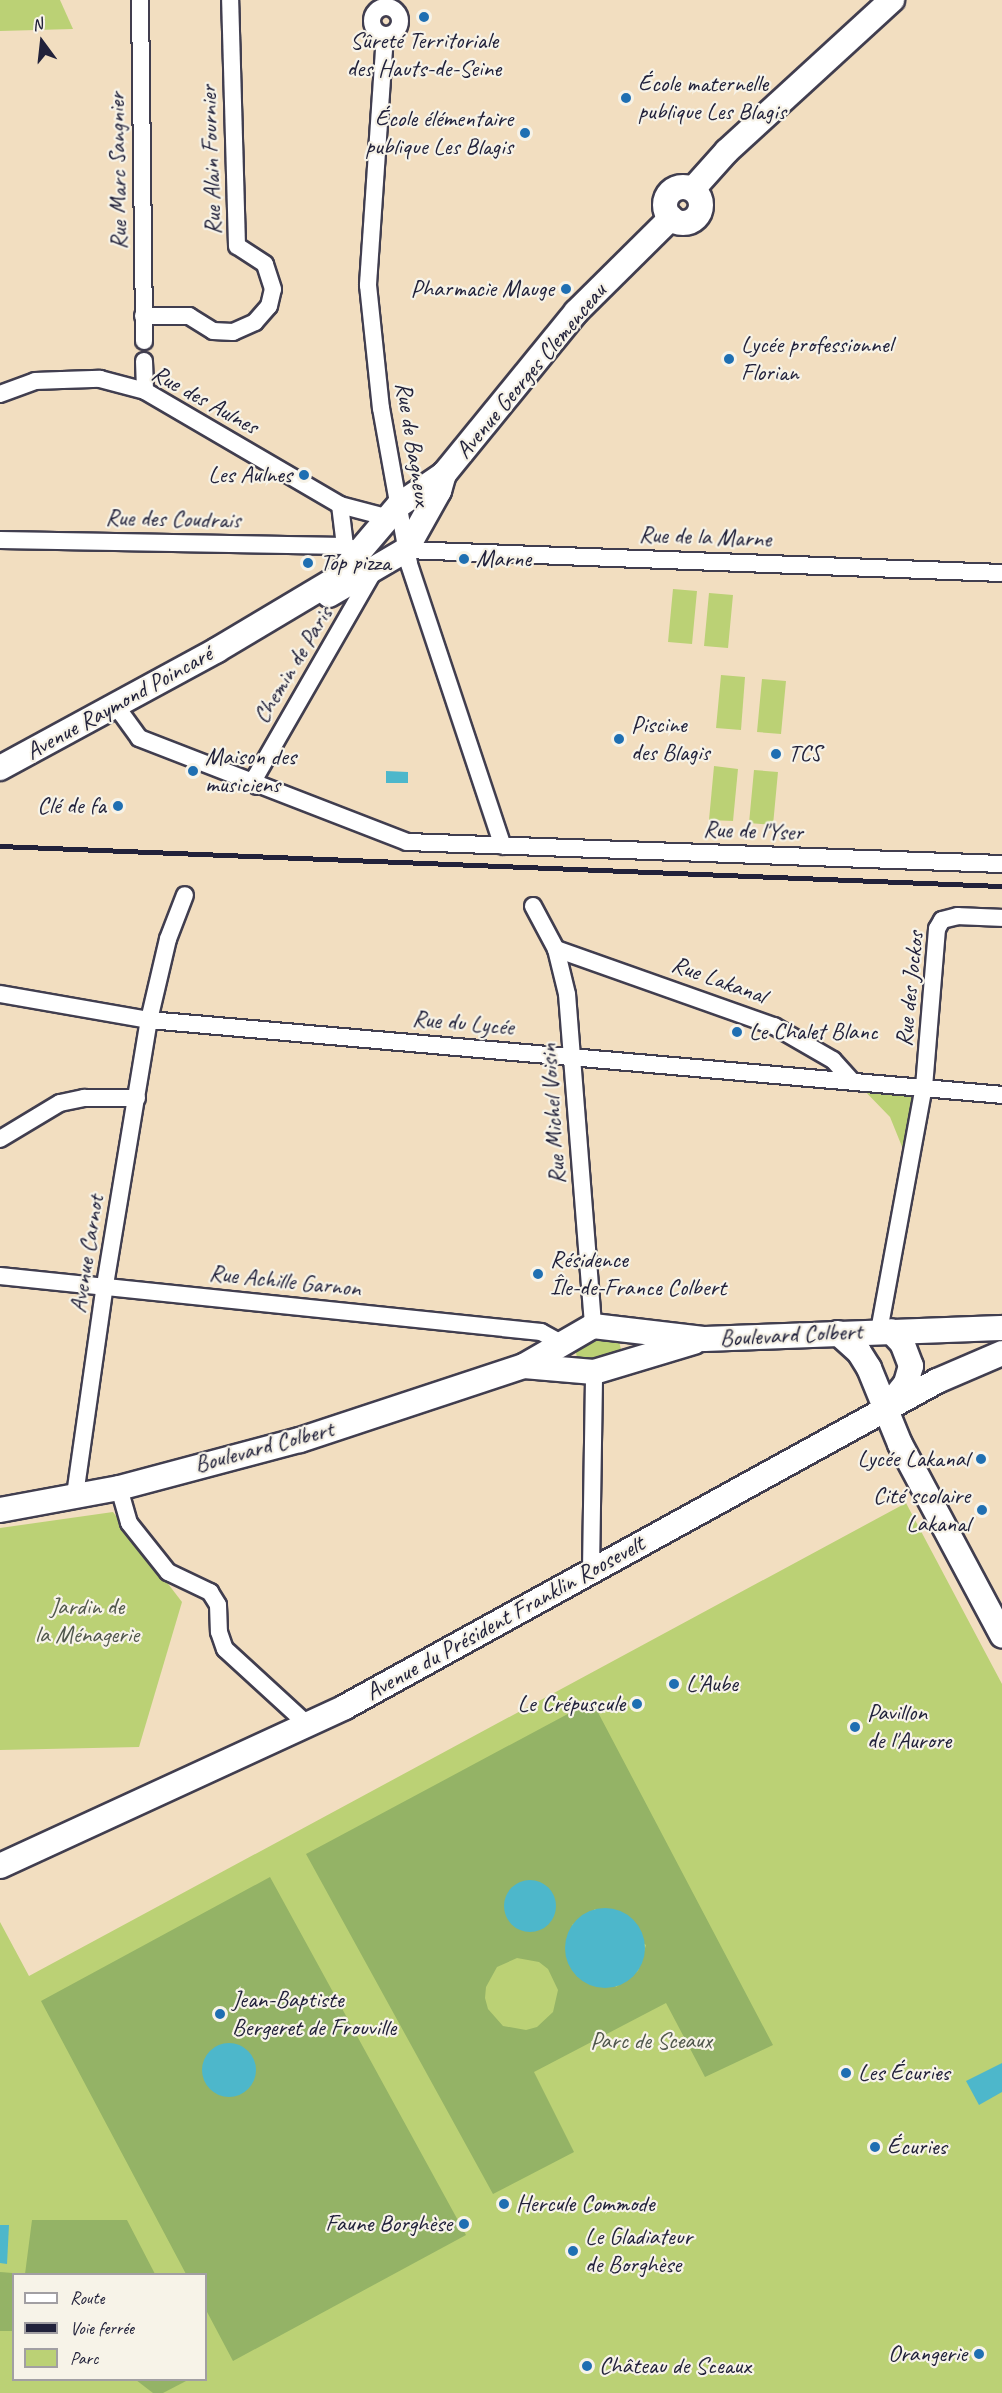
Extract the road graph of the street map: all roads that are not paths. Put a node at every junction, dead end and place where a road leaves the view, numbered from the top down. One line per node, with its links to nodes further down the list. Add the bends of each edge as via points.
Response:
1 (140, 0): 5 (street, Rue Marc Sangnier)
2 (230, 0): 5 (street, Rue Alain Fournier, via 237,246 253,254 268,270 273,289 269,306 255,322 233,332 213,330 189,316)
3 (892, 0): 10 (street, Avenue Georges Clemenceau, via 727,151 693,189 701,199 698,216 682,223 671,218 576,312)
4 (387, 4): 11 (street, Rue de Bagneux, via 372,18 374,29 385,43 368,285)
5 (143, 316): 6 (street, Rue Marc Sangnier)
6 (144, 341)
7 (144, 361): 8 (street)
8 (145, 391): 9 (street, Rue des Aulnes, via 100,379 35,381); 13 (street, Rue des Aulnes)
9 (0, 394)
10 (444, 474): 12 (street, Avenue Georges Clemenceau); 16 (street, Avenue Georges Clemenceau, via 439,490)
11 (394, 479): 12 (street); 14 (street, Rue de Bagneux)
12 (419, 490): 14 (street, Avenue Georges Clemenceau)
13 (340, 505): 14 (street, Rue des Aulnes); 16 (street)
14 (396, 516): 16 (street, Avenue Georges Clemenceau); 16 (street, Rue de Bagneux)
15 (0, 540): 16 (street, Rue des Coudrais)
16 (374, 552): 17 (street, Rue de la Marne); 18 (street, Avenue Raymond Poincaré); 19 (street, Avenue Raymond Poincaré); 23 (street, Rue de Bagneux)
17 (1002, 573)
18 (359, 587): 19 (street, Avenue Raymond Poincaré); 22 (street, Chemin de Paris, via 256,776)
19 (238, 638): 20 (street, Avenue Raymond Poincaré)
20 (116, 706): 21 (street, Avenue Raymond Poincaré); 22 (street, Rue de l'Yser, via 134,732)
21 (0, 768)
22 (256, 786): 23 (street, Rue de l'Yser, via 407,842)
23 (503, 846): 24 (street, Rue de l'Yser)
24 (1002, 860)
25 (185, 895): 30 (street, Avenue Carnot, via 168,939)
26 (533, 906): 28 (street, Rue Michel Voisin)
27 (1002, 918): 33 (street, Rue des Jockos, via 958,916 942,920 937,929)
28 (556, 949): 31 (street, Rue Michel Voisin, via 567,994); 32 (street, Rue Lakanal, via 774,1026 833,1060)
29 (0, 994): 30 (street, Rue du Lycée)
30 (149, 1020): 31 (street, Rue du Lycée); 35 (street, Avenue Carnot)
31 (572, 1056): 32 (street, Rue du Lycée); 39 (street, Rue Michel Voisin)
32 (851, 1080): 33 (street, Rue du Lycée)
33 (924, 1087): 34 (street, Rue du Lycée); 42 (street)
34 (1002, 1095)
35 (137, 1098): 36 (street, via 84,1098 60,1103); 38 (street, Avenue Carnot)
36 (0, 1139)
37 (0, 1276): 38 (street, Rue Achille Garnon)
38 (105, 1285): 45 (street, Rue Achille Garnon, via 541,1332); 53 (street, Avenue Carnot)
39 (593, 1326): 41 (street, Boulevard Colbert); 45 (street, Boulevard Colbert)
40 (1002, 1328): 42 (street)
41 (625, 1330): 44 (street, Boulevard Colbert); 47 (street)
42 (898, 1334): 43 (street, Boulevard Colbert); 49 (street); 51 (street, via 910,1374)
43 (842, 1336): 44 (street, Boulevard Colbert); 49 (street)
44 (704, 1339): 47 (street, Boulevard Colbert)
45 (563, 1344): 48 (street, Boulevard Colbert); 50 (street)
46 (1002, 1353): 51 (street, Avenue du Président Franklin Roosevelt, via 936,1381)
47 (624, 1362): 50 (street, Boulevard Colbert)
48 (524, 1366): 50 (street, Boulevard Colbert); 52 (street, Boulevard Colbert, via 300,1440)
49 (869, 1368): 51 (street)
50 (583, 1371): 55 (street)
51 (886, 1409): 55 (street, Avenue du Président Franklin Roosevelt); 56 (street, via 927,1496)
52 (119, 1488): 53 (street, Boulevard Colbert); 57 (street, via 129,1522 168,1572 191,1587 210,1592 218,1605 219,1632 225,1649)
53 (75, 1495): 54 (street, Boulevard Colbert)
54 (0, 1510)
55 (591, 1570): 57 (street, Avenue du Président Franklin Roosevelt)
56 (1002, 1635)
57 (308, 1725): 58 (street, Avenue du Président Franklin Roosevelt)
58 (0, 1866)

